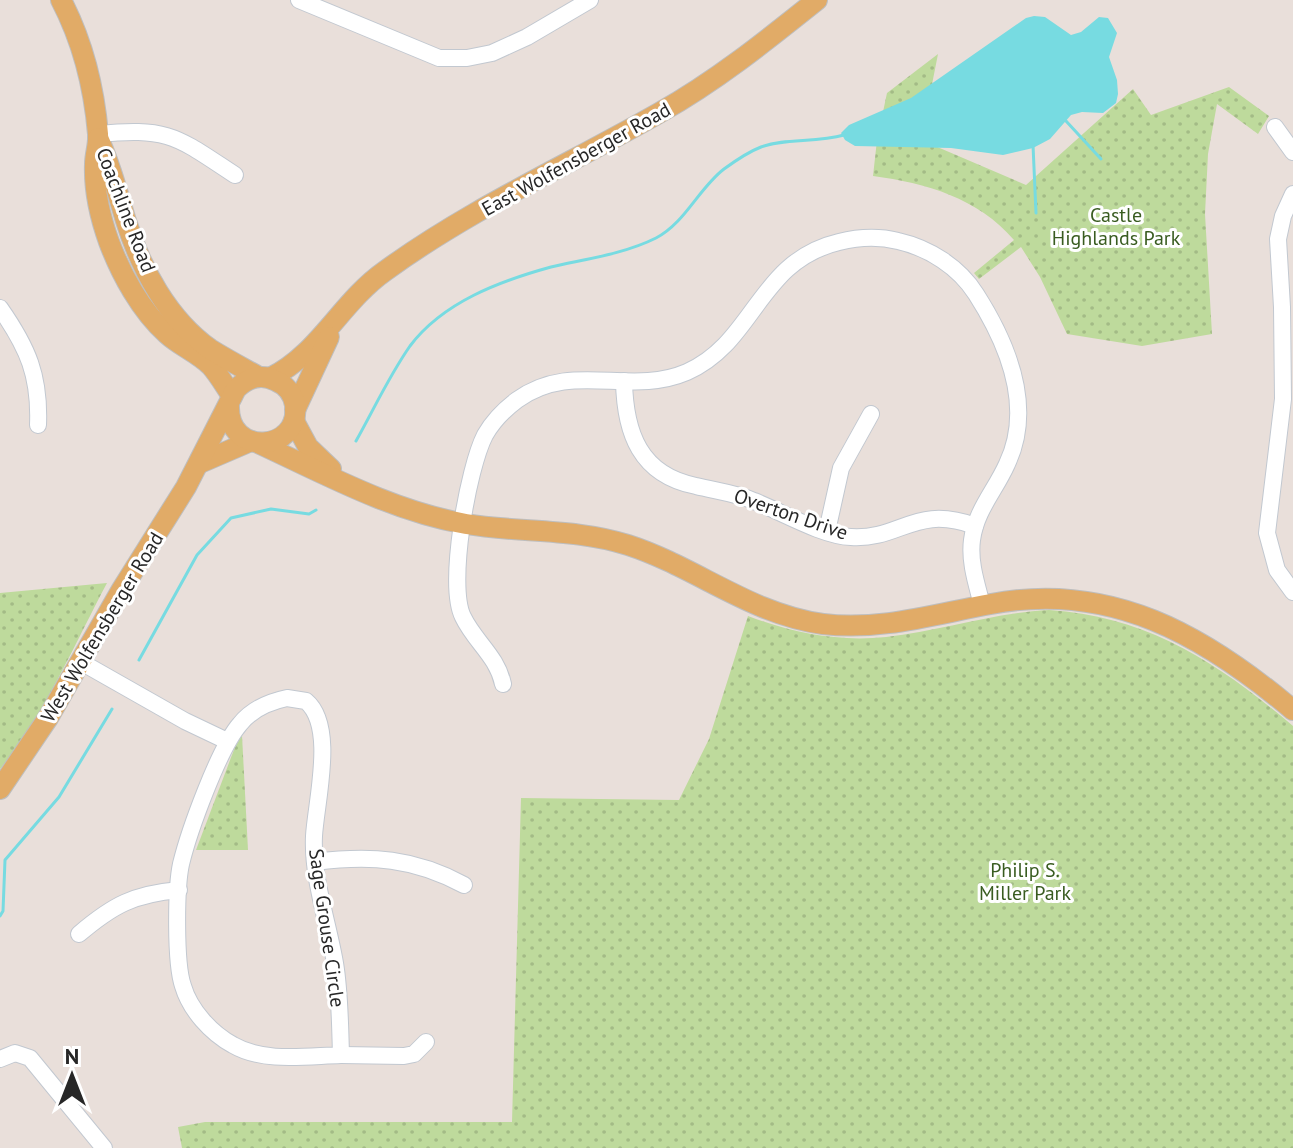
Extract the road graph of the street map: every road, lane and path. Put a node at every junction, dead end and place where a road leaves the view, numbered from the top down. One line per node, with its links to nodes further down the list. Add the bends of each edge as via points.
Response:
1 (61, 0): 6 (main road, Coachline Road, via 88,69)
2 (299, 0): 3 (street, via 439,58 467,58 527,37)
3 (590, 0)
4 (817, 0): 12 (main road, East Wolfensberger Road, via 662,112 382,273)
5 (1275, 127): 7 (street)
6 (98, 136): 8 (street, via 138,130 167,134); 13 (main road, Coachline Road, via 132,239 171,311 211,349); 15 (main road, Coachline Road, via 99,205 125,277 167,335 210,365)
7 (1293, 152)
8 (235, 175)
9 (1293, 194): 10 (street, via 1278,239)
10 (1288, 307): 20 (street)
11 (0, 308): 18 (street, via 34,369)
12 (337, 320): 13 (main road, East Wolfensberger Road, via 295,364); 17 (main road, East Wolfensberger Road)
13 (264, 377): 15 (main road, via 242,383); 17 (main road, via 288,389)
14 (624, 381): 23 (street, via 553,382 504,410 486,432 476,457); 24 (street, via 674,376 698,366 730,340 774,280 807,254 869,237 920,248 971,287 1011,365 1017,388 1020,418 1013,450); 25 (street, Overton Drive, via 630,432 653,466 684,483 733,493)
15 (230, 401): 19 (main road, via 234,427); 21 (main road, West Wolfensberger Road)
16 (871, 414): 25 (street, via 841,468)
17 (294, 415): 19 (main road, via 280,438); 22 (main road, via 311,452)
18 (38, 425)
19 (254, 442): 21 (main road); 22 (main road)
20 (1286, 444): 26 (street, via 1267,533 1277,570)
21 (200, 463): 28 (main road, West Wolfensberger Road)
22 (349, 485): 23 (main road)
23 (464, 523): 27 (main road, via 617,542 757,607 822,624 883,625); 29 (street, via 456,570 458,607 494,659)
24 (975, 526): 25 (street, Overton Drive, via 933,517 873,535); 27 (street, via 972,560)
25 (827, 531)
26 (1293, 592)
27 (982, 605): 30 (main road, via 1049,597 1124,608 1194,639)
28 (81, 662): 31 (street); 32 (main road, West Wolfensberger Road)
29 (503, 684)
30 (1293, 710)
31 (227, 741): 33 (street, Sage Grouse Circle, via 250,713 274,701 298,698 313,707 322,750); 35 (street, Sage Grouse Circle, via 185,852)
32 (0, 789)
33 (315, 862): 34 (street, via 364,857 400,861); 38 (street, Sage Grouse Circle, via 338,980)
34 (464, 885)
35 (179, 890): 36 (street, via 128,899); 38 (street, Sage Grouse Circle, via 182,985 218,1036 252,1053)
36 (79, 934)
37 (426, 1042): 38 (street, via 404,1056)
38 (341, 1055)
39 (0, 1059): 40 (street, via 15,1053 30,1058)
40 (101, 1147)

